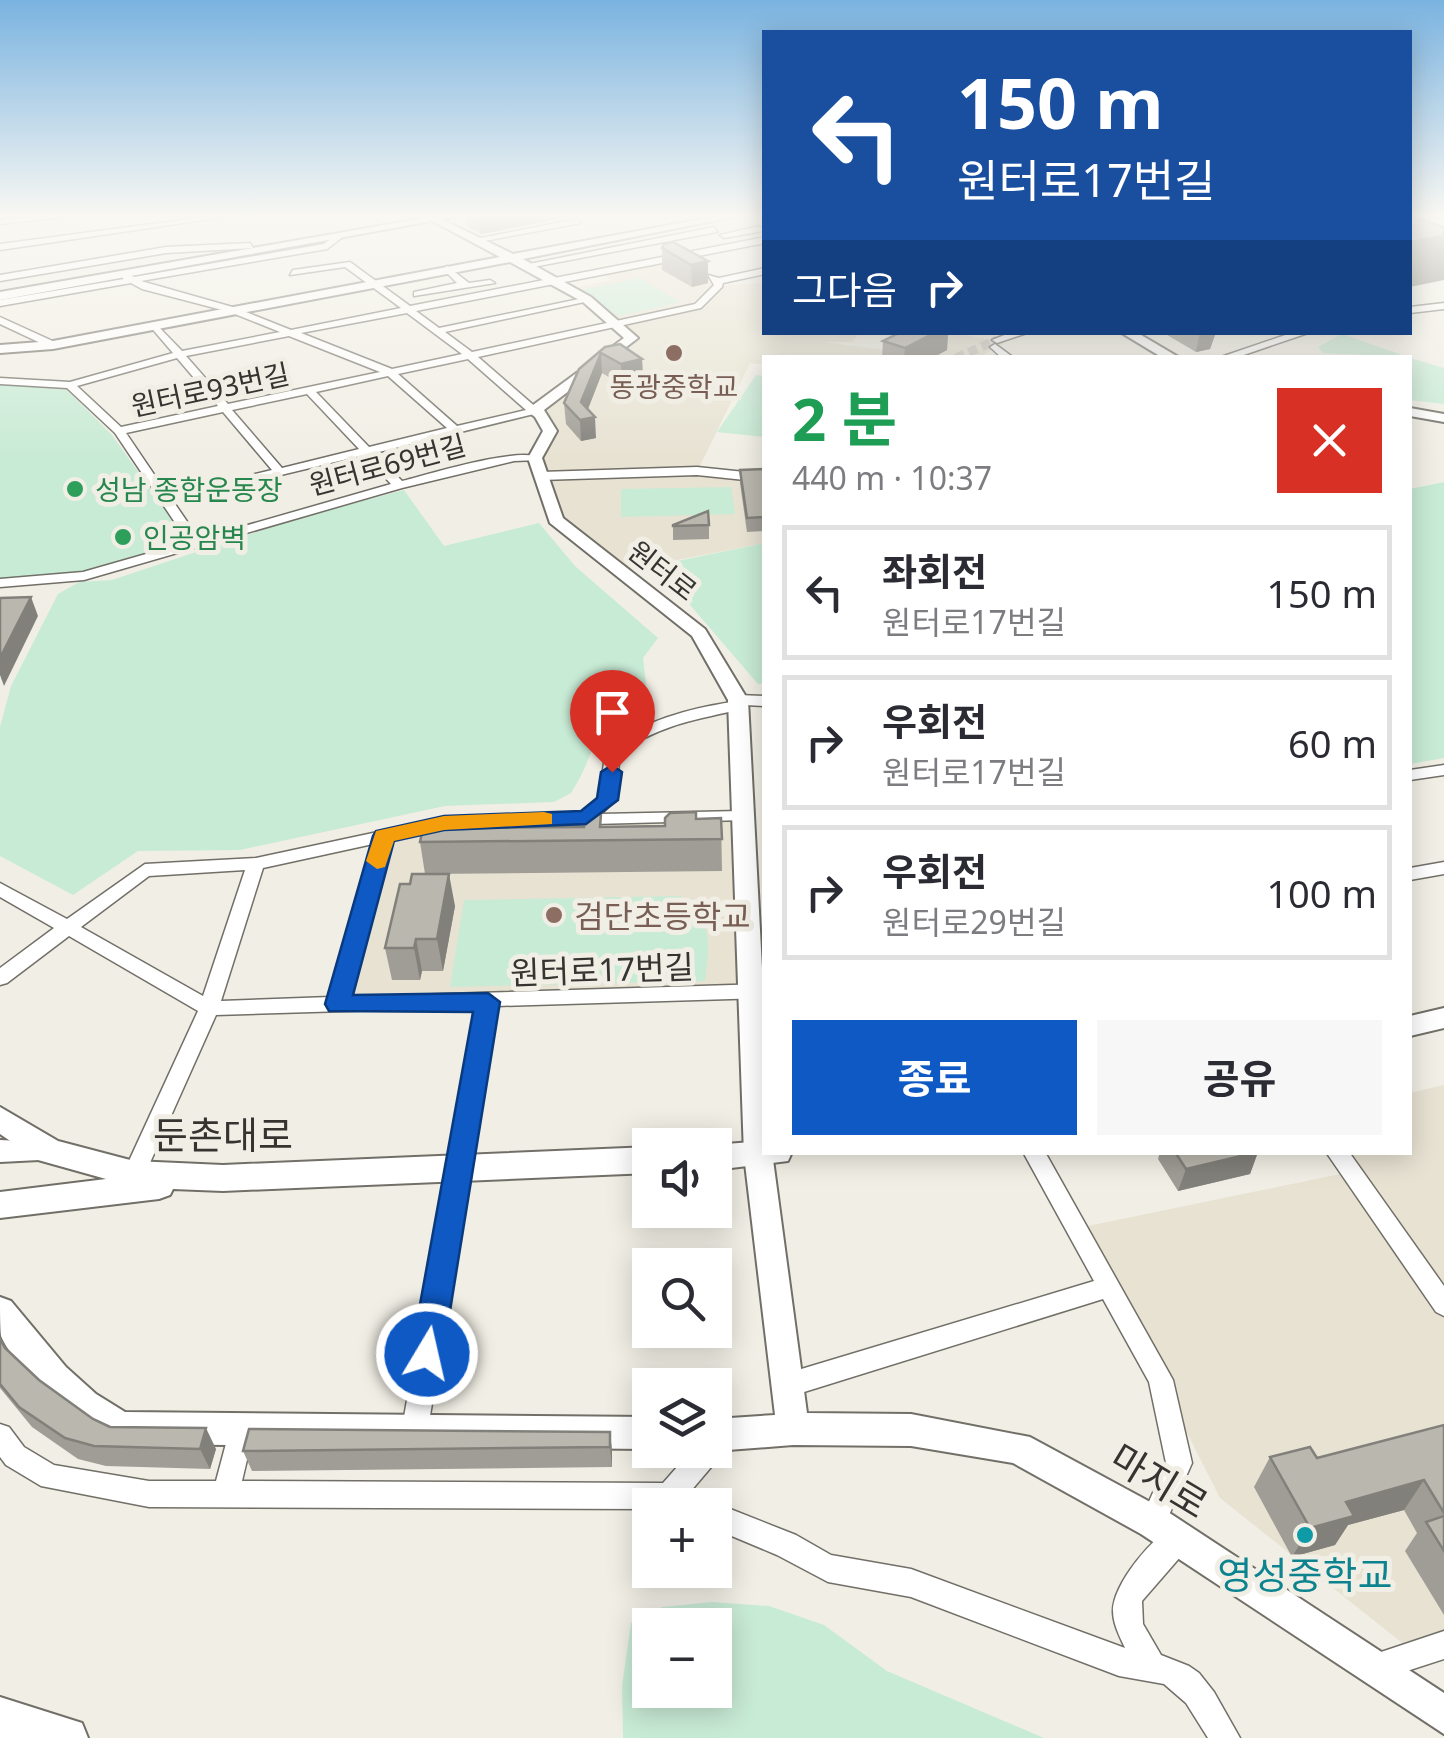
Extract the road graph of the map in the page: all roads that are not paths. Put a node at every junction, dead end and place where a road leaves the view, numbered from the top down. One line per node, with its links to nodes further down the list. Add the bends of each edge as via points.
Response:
1 (33, 297): 9 (street)
2 (186, 297): 12 (street)
3 (300, 297): 12 (main road)
4 (394, 297): 11 (street)
5 (461, 297): 11 (street)
6 (578, 297): 8 (main road)
7 (707, 297): 15 (street, 원터로93번길, via 698,306)
8 (584, 301): 15 (main road); 17 (street)
9 (0, 304)
10 (1444, 306): 13 (street)
11 (410, 309): 17 (street); 18 (street)
12 (233, 310): 16 (main road); 18 (street)
13 (1412, 310)
14 (0, 320): 22 (street)
15 (614, 324): 28 (street, 원터로93번길); 34 (main road, via 630,341)
16 (154, 325): 22 (main road); 24 (street)
17 (437, 331): 28 (street)
18 (292, 332): 24 (street); 29 (street)
19 (1018, 335): 25 (street, via 996,344)
20 (1132, 335): 26 (main road)
21 (1296, 335): 27 (street)
22 (53, 345): 23 (main road)
23 (0, 348)
24 (182, 354): 31 (street); 33 (street)
25 (1006, 355)
26 (1168, 355)
27 (1232, 355)
28 (470, 356): 29 (street, 원터로93번길); 34 (street)
29 (390, 372): 32 (street, 원터로93번길); 37 (street)
30 (0, 381): 31 (street)
31 (70, 385): 38 (street)
32 (310, 390): 33 (street, 원터로93번길); 39 (street, 원터로93번길)
33 (225, 408): 38 (street, 원터로93번길); 41 (street)
34 (534, 411): 37 (street); 40 (main road, 원터로, via 550,431)
35 (1412, 412): 36 (main road)
36 (1444, 418)
37 (454, 430): 39 (street)
38 (119, 431): 44 (street)
39 (368, 450): 41 (street); 43 (street, 원터로93번길)
40 (538, 467): 42 (street, 원터로69번길); 43 (street, 원터로69번길, via 514,458); 48 (main road, 원터로, via 556,520 699,634)
41 (279, 471): 44 (street)
42 (762, 478)
43 (398, 485): 45 (street, 원터로69번길)
44 (166, 499): 45 (street)
45 (195, 543): 46 (street, 원터로69번길, via 84,576)
46 (0, 583)
47 (762, 701): 48 (street)
48 (738, 703): 51 (main road, 원터로); 52 (street, via 632,734 612,751 608,800)
49 (1444, 770): 50 (street)
50 (1412, 775)
51 (740, 816): 52 (street); 60 (main road, 원터로)
52 (586, 818): 53 (street, via 444,823)
53 (384, 836): 54 (street); 62 (street)
54 (256, 864): 58 (street, via 144,870); 63 (street)
55 (1444, 868): 56 (street)
56 (1412, 874)
57 (0, 888): 58 (street)
58 (70, 926): 59 (street); 63 (street)
59 (0, 978)
60 (757, 992): 61 (street, 원터로17번길); 66 (main road, 원터로)
61 (488, 1002): 62 (street, 원터로17번길); 76 (street)
62 (338, 1004): 63 (street, 원터로17번길)
63 (209, 1008): 77 (street)
64 (1444, 1018): 65 (main road)
65 (1412, 1026)
66 (762, 1066)
67 (0, 1118): 69 (main road, 둔촌대로)
68 (0, 1151): 69 (main road)
69 (49, 1152): 77 (main road, 둔촌대로)
70 (762, 1154): 74 (main road)
71 (768, 1155): 83 (main road)
72 (1036, 1155): 80 (street)
73 (1339, 1155): 81 (street)
74 (732, 1156)
75 (632, 1161): 76 (main road, 둔촌대로)
76 (458, 1168): 78 (main road, 둔촌대로); 84 (street)
77 (134, 1174): 78 (main road, 둔촌대로)
78 (223, 1178): 79 (main road)
79 (0, 1205)
80 (1109, 1287): 83 (street); 93 (street, via 1160,1380 1178,1463)
81 (1444, 1305)
82 (0, 1311): 86 (main road, via 65,1392 122,1428)
83 (788, 1385): 85 (main road)
84 (415, 1428): 86 (main road); 87 (main road)
85 (793, 1429): 89 (main road, 마지로); 93 (main road, 마지로, via 911,1430 1018,1448)
86 (242, 1430): 90 (street)
87 (632, 1433)
88 (0, 1436): 90 (street, via 15,1456 50,1477 148,1494)
89 (732, 1439)
90 (226, 1494): 91 (street)
91 (632, 1499)
92 (732, 1524): 95 (street, via 828,1568 911,1583 1120,1662)
93 (1165, 1530): 95 (street, via 1125,1601 1132,1638); 96 (main road, 마지로)
94 (1444, 1645): 96 (street)
95 (1152, 1667): 100 (street, via 1186,1680)
96 (1376, 1667): 97 (main road, 마지로)
97 (1444, 1715)
98 (0, 1718): 99 (main road)
99 (67, 1738)
100 (1225, 1738)

